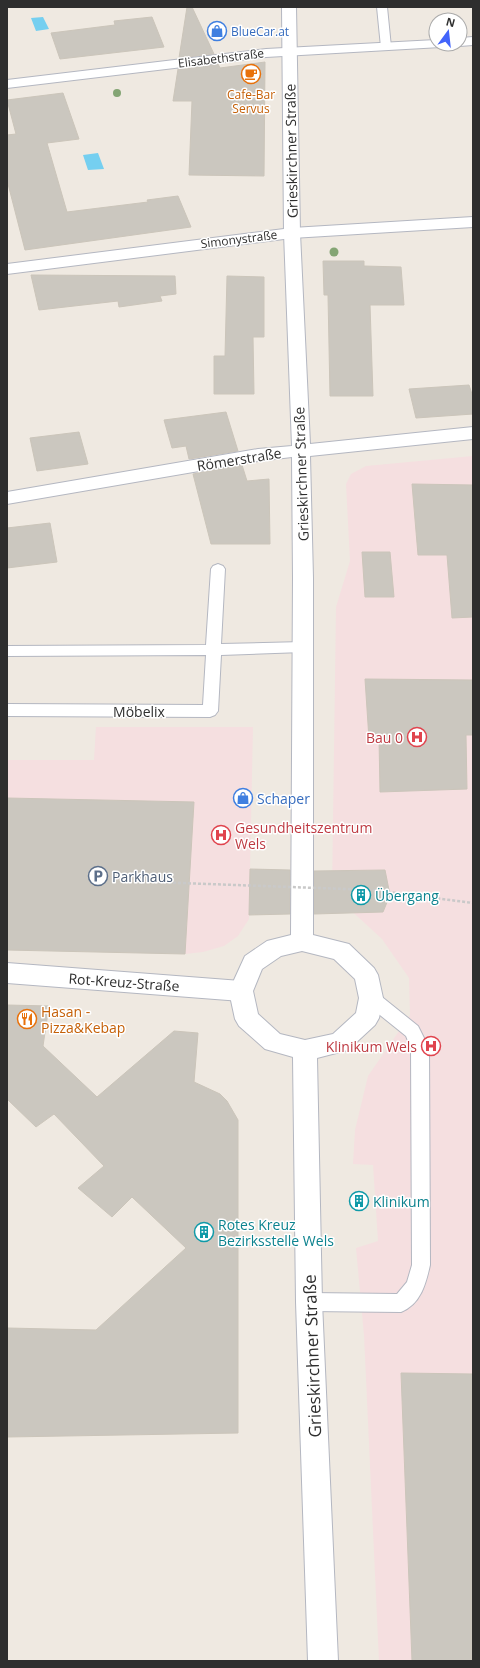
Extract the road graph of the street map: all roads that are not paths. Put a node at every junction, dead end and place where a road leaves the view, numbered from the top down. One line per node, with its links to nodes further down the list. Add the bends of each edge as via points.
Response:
1 (288, 7): 5 (main road, Grieskirchner Straße)
2 (382, 7): 4 (lane)
3 (428, 44): 4 (main road, Elisabethstraße)
4 (386, 47): 5 (main road, Elisabethstraße)
5 (289, 52): 6 (main road, Elisabethstraße); 8 (main road, Grieskirchner Straße)
6 (7, 84)
7 (473, 222): 8 (main road, Simonystraße)
8 (292, 233): 9 (main road, Simonystraße); 11 (main road, Grieskirchner Straße)
9 (7, 269)
10 (473, 433): 11 (main road, Römerstraße)
11 (301, 450): 12 (main road, Römerstraße); 14 (main road, Grieskirchner Straße)
12 (7, 498)
13 (218, 569): 15 (lane, Möbelix)
14 (303, 647): 15 (lane); 18 (main road, Grieskirchner Straße)
15 (213, 650): 16 (lane); 17 (lane, Möbelix, via 210,712)
16 (7, 651)
17 (7, 710)
18 (302, 942): 20 (main road, via 275,948 253,963); 21 (main road, via 341,951 366,976)
19 (7, 973): 20 (main road, Rot-Kreuz-Straße)
20 (241, 991): 22 (main road, via 247,1019 273,1042)
21 (371, 998): 22 (main road, via 367,1018 340,1043); 23 (lane, via 412,1031 420,1048 421,1265 415,1287 401,1302)
22 (305, 1050): 23 (main road, Grieskirchner Straße)
23 (309, 1302): 24 (main road, Grieskirchner Straße)
24 (323, 1661)

